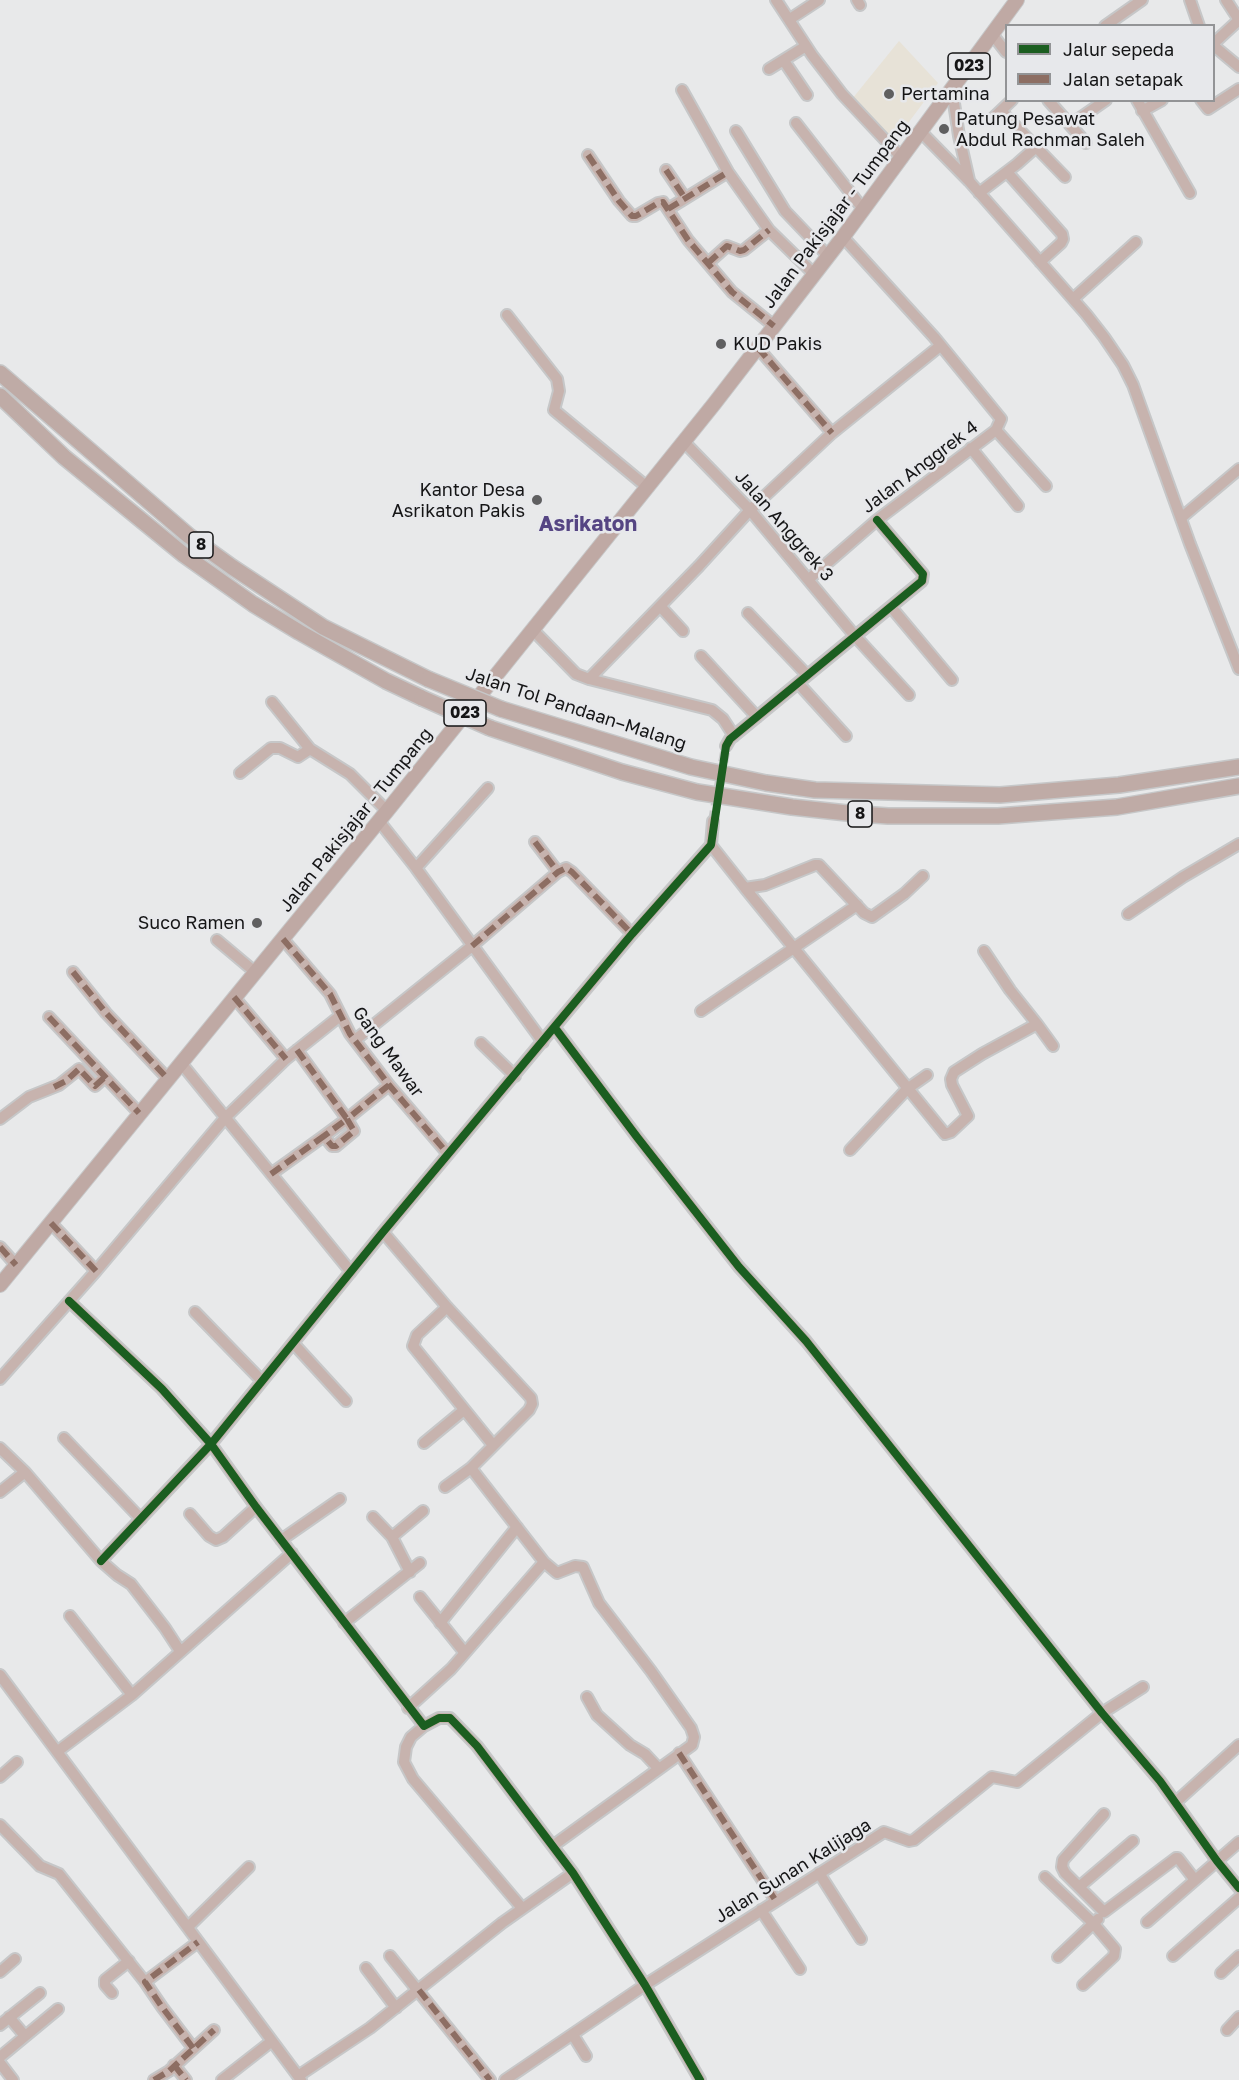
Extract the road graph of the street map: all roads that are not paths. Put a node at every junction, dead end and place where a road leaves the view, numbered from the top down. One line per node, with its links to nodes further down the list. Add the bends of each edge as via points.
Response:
1 (776, 0): 7 (street)
2 (819, 0): 7 (street)
3 (1017, 0): 11 (main road, Jalan Pakisjajar - Tumpang / 023)
4 (1142, 0): 9 (street)
5 (1190, 0): 10 (street)
6 (1226, 0): 8 (street)
7 (790, 19): 14 (street)
8 (1239, 20): 12 (street)
9 (1108, 24)
10 (1198, 24)
11 (992, 34): 15 (street); 20 (main road, Jalan Pakisjajar - Tumpang / 023)
12 (1215, 43)
13 (1215, 45): 17 (street)
14 (806, 46): 16 (street); 36 (street, via 842,94)
15 (1005, 51)
16 (784, 61): 18 (street); 22 (street)
17 (1239, 67)
18 (769, 69)
19 (1239, 89): 27 (street, via 1208,109)
20 (952, 90): 32 (main road, Jalan Pakisjajar - Tumpang / 023); 41 (street)
21 (684, 94): 38 (street)
22 (807, 95)
23 (1010, 102): 34 (street, via 996,115)
24 (1050, 102): 30 (street)
25 (1103, 102): 30 (street)
26 (1155, 102): 28 (street)
27 (1203, 102)
28 (1140, 106): 43 (street)
29 (796, 123): 46 (street)
30 (1070, 125): 33 (street)
31 (736, 131): 50 (street, via 785,211)
32 (921, 132): 36 (main road, Jalan Pakisjajar - Tumpang / 023); 41 (street)
33 (1086, 143)
34 (1035, 148): 39 (street); 40 (street)
35 (590, 158): 45 (street, via 632,216 660,202)
36 (902, 158): 46 (main road, Jalan Pakisjajar - Tumpang / 023)
37 (666, 170): 44 (street)
38 (728, 172): 44 (street); 47 (street)
39 (1007, 172): 42 (street); 51 (street, via 1062,234 1061,243)
40 (1065, 177)
41 (969, 181): 42 (street)
42 (979, 192): 51 (street)
43 (1190, 193)
44 (685, 198): 45 (street)
45 (668, 208): 52 (street)
46 (863, 209): 48 (main road, Jalan Pakisjajar - Tumpang / 023)
47 (769, 230): 52 (street, via 744,250 727,246); 53 (street)
48 (843, 237): 50 (main road, Jalan Pakisjajar - Tumpang / 023); 57 (street, Jalan Anggrek 4)
49 (1136, 242): 54 (street)
50 (828, 256): 53 (main road, Jalan Pakisjajar - Tumpang / 023)
51 (1040, 262): 54 (street)
52 (708, 263): 56 (street, via 732,292)
53 (814, 274): 56 (main road, Jalan Pakisjajar - Tumpang / 023)
54 (1073, 300): 72 (street, via 1104,337 1133,385)
55 (507, 315): 69 (street, via 557,379 559,391 554,410)
56 (774, 326): 58 (main road, Jalan Pakisjajar - Tumpang / 023)
57 (940, 345): 63 (street, Jalan Anggrek 4, via 1000,416); 64 (street)
58 (758, 348): 64 (street); 65 (main road, Jalan Pakisjajar - Tumpang / 023)
59 (0, 373): 94 (highway, Jalan Tol Pandaan–Malang / 8, bridge, via 189,536 232,567 323,627 428,679 501,709 682,765 815,790 1000,795 1119,785)
60 (0, 396): 62 (highway, 8)
61 (0, 408): 62 (highway)
62 (29, 426): 96 (highway, 8, bridge, via 184,555 307,637 386,681 490,728 622,772 697,792 792,807 888,816 1021,815 1117,807)
63 (996, 430): 66 (street, Jalan Anggrek 4); 68 (street)
64 (832, 433): 71 (street)
65 (684, 442): 69 (main road, Jalan Pakisjajar - Tumpang / 023); 71 (street, Jalan Anggrek 3)
66 (971, 448): 70 (street); 73 (street, Jalan Anggrek 4)
67 (1239, 469): 72 (street)
68 (1046, 486)
69 (646, 488): 78 (main road, Jalan Pakisjajar - Tumpang / 023)
70 (1018, 506)
71 (750, 510): 74 (street, Jalan Anggrek 3); 75 (street)
72 (1181, 518): 82 (street)
73 (877, 520): 74 (street, Jalan Anggrek 4); 76 (street, via 924,578)
74 (809, 579): 80 (street, Jalan Anggrek 3)
75 (660, 606): 79 (street); 84 (street)
76 (891, 607): 80 (street); 85 (street)
77 (747, 613): 83 (street)
78 (533, 630): 84 (street, via 576,674); 98 (main road, Jalan Pakisjajar - Tumpang / 023)
79 (683, 631)
80 (855, 636): 83 (street); 87 (street, Jalan Anggrek 3)
81 (701, 656): 89 (street)
82 (1239, 669)
83 (807, 675): 86 (street)
84 (589, 679): 90 (street, via 712,710)
85 (952, 680)
86 (798, 683): 89 (street); 91 (street)
87 (909, 695)
88 (272, 702): 93 (street)
89 (757, 717): 90 (street)
90 (734, 736): 92 (street)
91 (846, 736)
92 (726, 747)
93 (310, 749): 95 (street, via 298,757 271,748); 98 (street, via 341,767)
94 (1239, 767)
95 (240, 773)
96 (1239, 786)
97 (488, 788): 103 (street)
98 (383, 816): 103 (street); 110 (main road, Jalan Pakisjajar - Tumpang / 023)
99 (713, 821): 102 (street)
100 (535, 842): 104 (street)
101 (1239, 844): 108 (street)
102 (711, 845): 106 (street); 109 (street)
103 (416, 868): 112 (street)
104 (558, 872): 109 (street, via 566,868 572,872); 112 (street)
105 (923, 876): 107 (street, via 878,915 872,917)
106 (745, 888): 107 (street, via 765,885 815,865); 113 (street)
107 (857, 905): 113 (street)
108 (1128, 914)
109 (632, 934): 122 (street)
110 (283, 939): 116 (main road, Jalan Pakisjajar - Tumpang / 023); 119 (street, Gang Mawar, via 330,994)
111 (217, 940): 116 (street)
112 (472, 946): 123 (street); 124 (street)
113 (794, 948): 118 (street); 135 (street)
114 (984, 951): 121 (street)
115 (73, 972): 133 (street)
116 (255, 972): 117 (main road, Jalan Pakisjajar - Tumpang / 023)
117 (234, 997): 128 (street); 129 (main road, Jalan Pakisjajar - Tumpang / 023)
118 (701, 1011)
119 (340, 1016): 123 (street, Gang Mawar); 127 (street)
120 (49, 1017): 132 (street)
121 (1037, 1024): 126 (street); 135 (street, via 954,1072 951,1084 968,1116 951,1132 940,1131)
122 (555, 1028): 124 (street); 192 (street, via 731,1258 806,1341)
123 (355, 1040): 134 (street, Gang Mawar)
124 (543, 1042): 131 (street)
125 (481, 1043): 131 (street)
126 (1053, 1046)
127 (297, 1050): 128 (street); 139 (street)
128 (286, 1059): 137 (street)
129 (181, 1063): 133 (main road, Jalan Pakisjajar - Tumpang / 023); 137 (street)
130 (927, 1075): 135 (street)
131 (515, 1076): 141 (street)
132 (105, 1077): 136 (street); 138 (street, via 94,1086 79,1070 66,1081 29,1097)
133 (168, 1079): 136 (main road, Jalan Pakisjajar - Tumpang / 023)
134 (389, 1085): 139 (street); 141 (street, Gang Mawar)
135 (907, 1089): 140 (street)
136 (139, 1113): 143 (main road, Jalan Pakisjajar - Tumpang / 023)
137 (225, 1118): 142 (street); 147 (street)
138 (0, 1119)
139 (347, 1119): 142 (street, via 354,1131 336,1146 324,1136)
140 (850, 1150)
141 (448, 1154): 144 (street)
142 (271, 1174): 148 (street)
143 (51, 1223): 146 (main road, Jalan Pakisjajar - Tumpang / 023); 147 (street)
144 (382, 1232): 148 (street); 151 (street)
145 (0, 1247): 146 (street)
146 (16, 1265): 149 (main road, Jalan Pakisjajar - Tumpang / 023)
147 (96, 1271): 150 (street)
148 (351, 1272): 153 (street)
149 (0, 1285)
150 (69, 1301): 154 (street); 160 (street, via 162,1389)
151 (447, 1307): 157 (street, via 417,1335 413,1346); 161 (street, via 531,1398 530,1410)
152 (195, 1312): 155 (street)
153 (293, 1343): 155 (street); 156 (street)
154 (0, 1379)
155 (262, 1381): 160 (street)
156 (346, 1401)
157 (464, 1410): 159 (street); 161 (street)
158 (64, 1438): 172 (street)
159 (424, 1443)
160 (211, 1444): 168 (street); 172 (street)
161 (493, 1445): 163 (street)
162 (0, 1448): 164 (street)
163 (471, 1468): 165 (street); 173 (street)
164 (25, 1472): 166 (street); 177 (street)
165 (445, 1487)
166 (0, 1492)
167 (340, 1499): 175 (street)
168 (256, 1507): 170 (street, via 220,1540 208,1536); 175 (street)
169 (423, 1511): 174 (street)
170 (190, 1514)
171 (373, 1517): 174 (street)
172 (141, 1519): 177 (street)
173 (517, 1527): 178 (street); 184 (street)
174 (392, 1537): 180 (street)
175 (281, 1540): 176 (street)
176 (292, 1553): 183 (street); 185 (street)
177 (101, 1561): 185 (street, via 131,1584)
178 (544, 1562): 186 (street); 196 (street, via 557,1573 575,1566 583,1568 599,1603 691,1728 694,1741)
179 (420, 1563): 180 (street)
180 (410, 1572): 183 (street)
181 (420, 1597): 184 (street)
182 (70, 1616): 189 (street)
183 (344, 1623): 191 (street)
184 (440, 1623): 186 (street)
185 (180, 1651): 189 (street)
186 (465, 1653): 191 (street)
187 (0, 1675): 195 (street)
188 (1143, 1687): 192 (street)
189 (132, 1695): 195 (street)
190 (586, 1697): 198 (street, via 597,1715)
191 (408, 1708): 193 (street)
192 (1102, 1713): 200 (street); 209 (street, Jalan Sunan Kalijaga, via 1017,1782 992,1777 914,1840 884,1832)
193 (424, 1726): 205 (street, via 439,1718 450,1718 477,1746); 216 (street, via 406,1747 404,1762 413,1779)
194 (1239, 1745): 200 (street)
195 (58, 1751): 221 (street)
196 (680, 1753): 198 (street); 215 (street)
197 (17, 1762): 199 (street)
198 (658, 1768): 205 (street)
199 (0, 1777)
200 (1176, 1802): 206 (street)
201 (1104, 1814): 212 (street, via 1063,1860 1065,1873)
202 (0, 1825): 229 (street, via 40,1866 59,1874)
203 (1132, 1841): 212 (street)
204 (1239, 1842): 206 (street)
205 (554, 1845): 208 (street)
206 (1218, 1861): 211 (street); 213 (street)
207 (249, 1867): 221 (street)
208 (573, 1873): 216 (street); 235 (street)
209 (819, 1873): 215 (street, Jalan Sunan Kalijaga); 222 (street)
210 (1045, 1877): 220 (street)
211 (1196, 1880): 218 (street, via 1176,1858); 219 (street)
212 (1079, 1887): 218 (street)
213 (1239, 1888)
214 (1239, 1898): 225 (street)
215 (776, 1901): 217 (street, Jalan Sunan Kalijaga)
216 (522, 1908): 237 (street)
217 (761, 1910): 231 (street); 235 (street, Jalan Sunan Kalijaga)
218 (1104, 1912): 220 (street)
219 (1147, 1922)
220 (1093, 1923): 227 (street); 236 (street, via 1116,1952)
221 (188, 1927): 223 (street)
222 (861, 1939)
223 (198, 1941): 234 (street); 249 (street)
224 (390, 1956): 237 (street)
225 (1173, 1956)
226 (1239, 1956): 233 (street)
227 (1058, 1957)
228 (15, 1959): 232 (street)
229 (129, 1961): 234 (street); 239 (street, via 105,1980)
230 (366, 1968): 241 (street)
231 (800, 1969)
232 (0, 1972)
233 (1221, 1972)
234 (146, 1982): 250 (street)
235 (645, 1985): 247 (street, Jalan Sunan Kalijaga); 262 (street)
236 (1083, 1985)
237 (418, 1990): 241 (street); 260 (street)
238 (40, 1992): 242 (street)
239 (112, 1993)
240 (58, 2008): 248 (street)
241 (396, 2008): 255 (street)
242 (9, 2017): 244 (street); 248 (street)
243 (1239, 2017): 246 (street)
244 (0, 2025)
245 (214, 2030): 250 (street)
246 (1227, 2030)
247 (573, 2035): 251 (street); 261 (street, Jalan Sunan Kalijaga)
248 (25, 2036): 252 (street)
249 (272, 2041): 255 (street); 259 (street)
250 (193, 2048): 254 (street)
251 (586, 2056)
252 (0, 2057)
253 (0, 2063): 256 (street)
254 (174, 2066): 257 (street); 258 (street)
255 (299, 2078)
256 (13, 2080)
257 (154, 2080)
258 (186, 2080)
259 (222, 2080)
260 (490, 2080)
261 (505, 2080)
262 (700, 2080)

